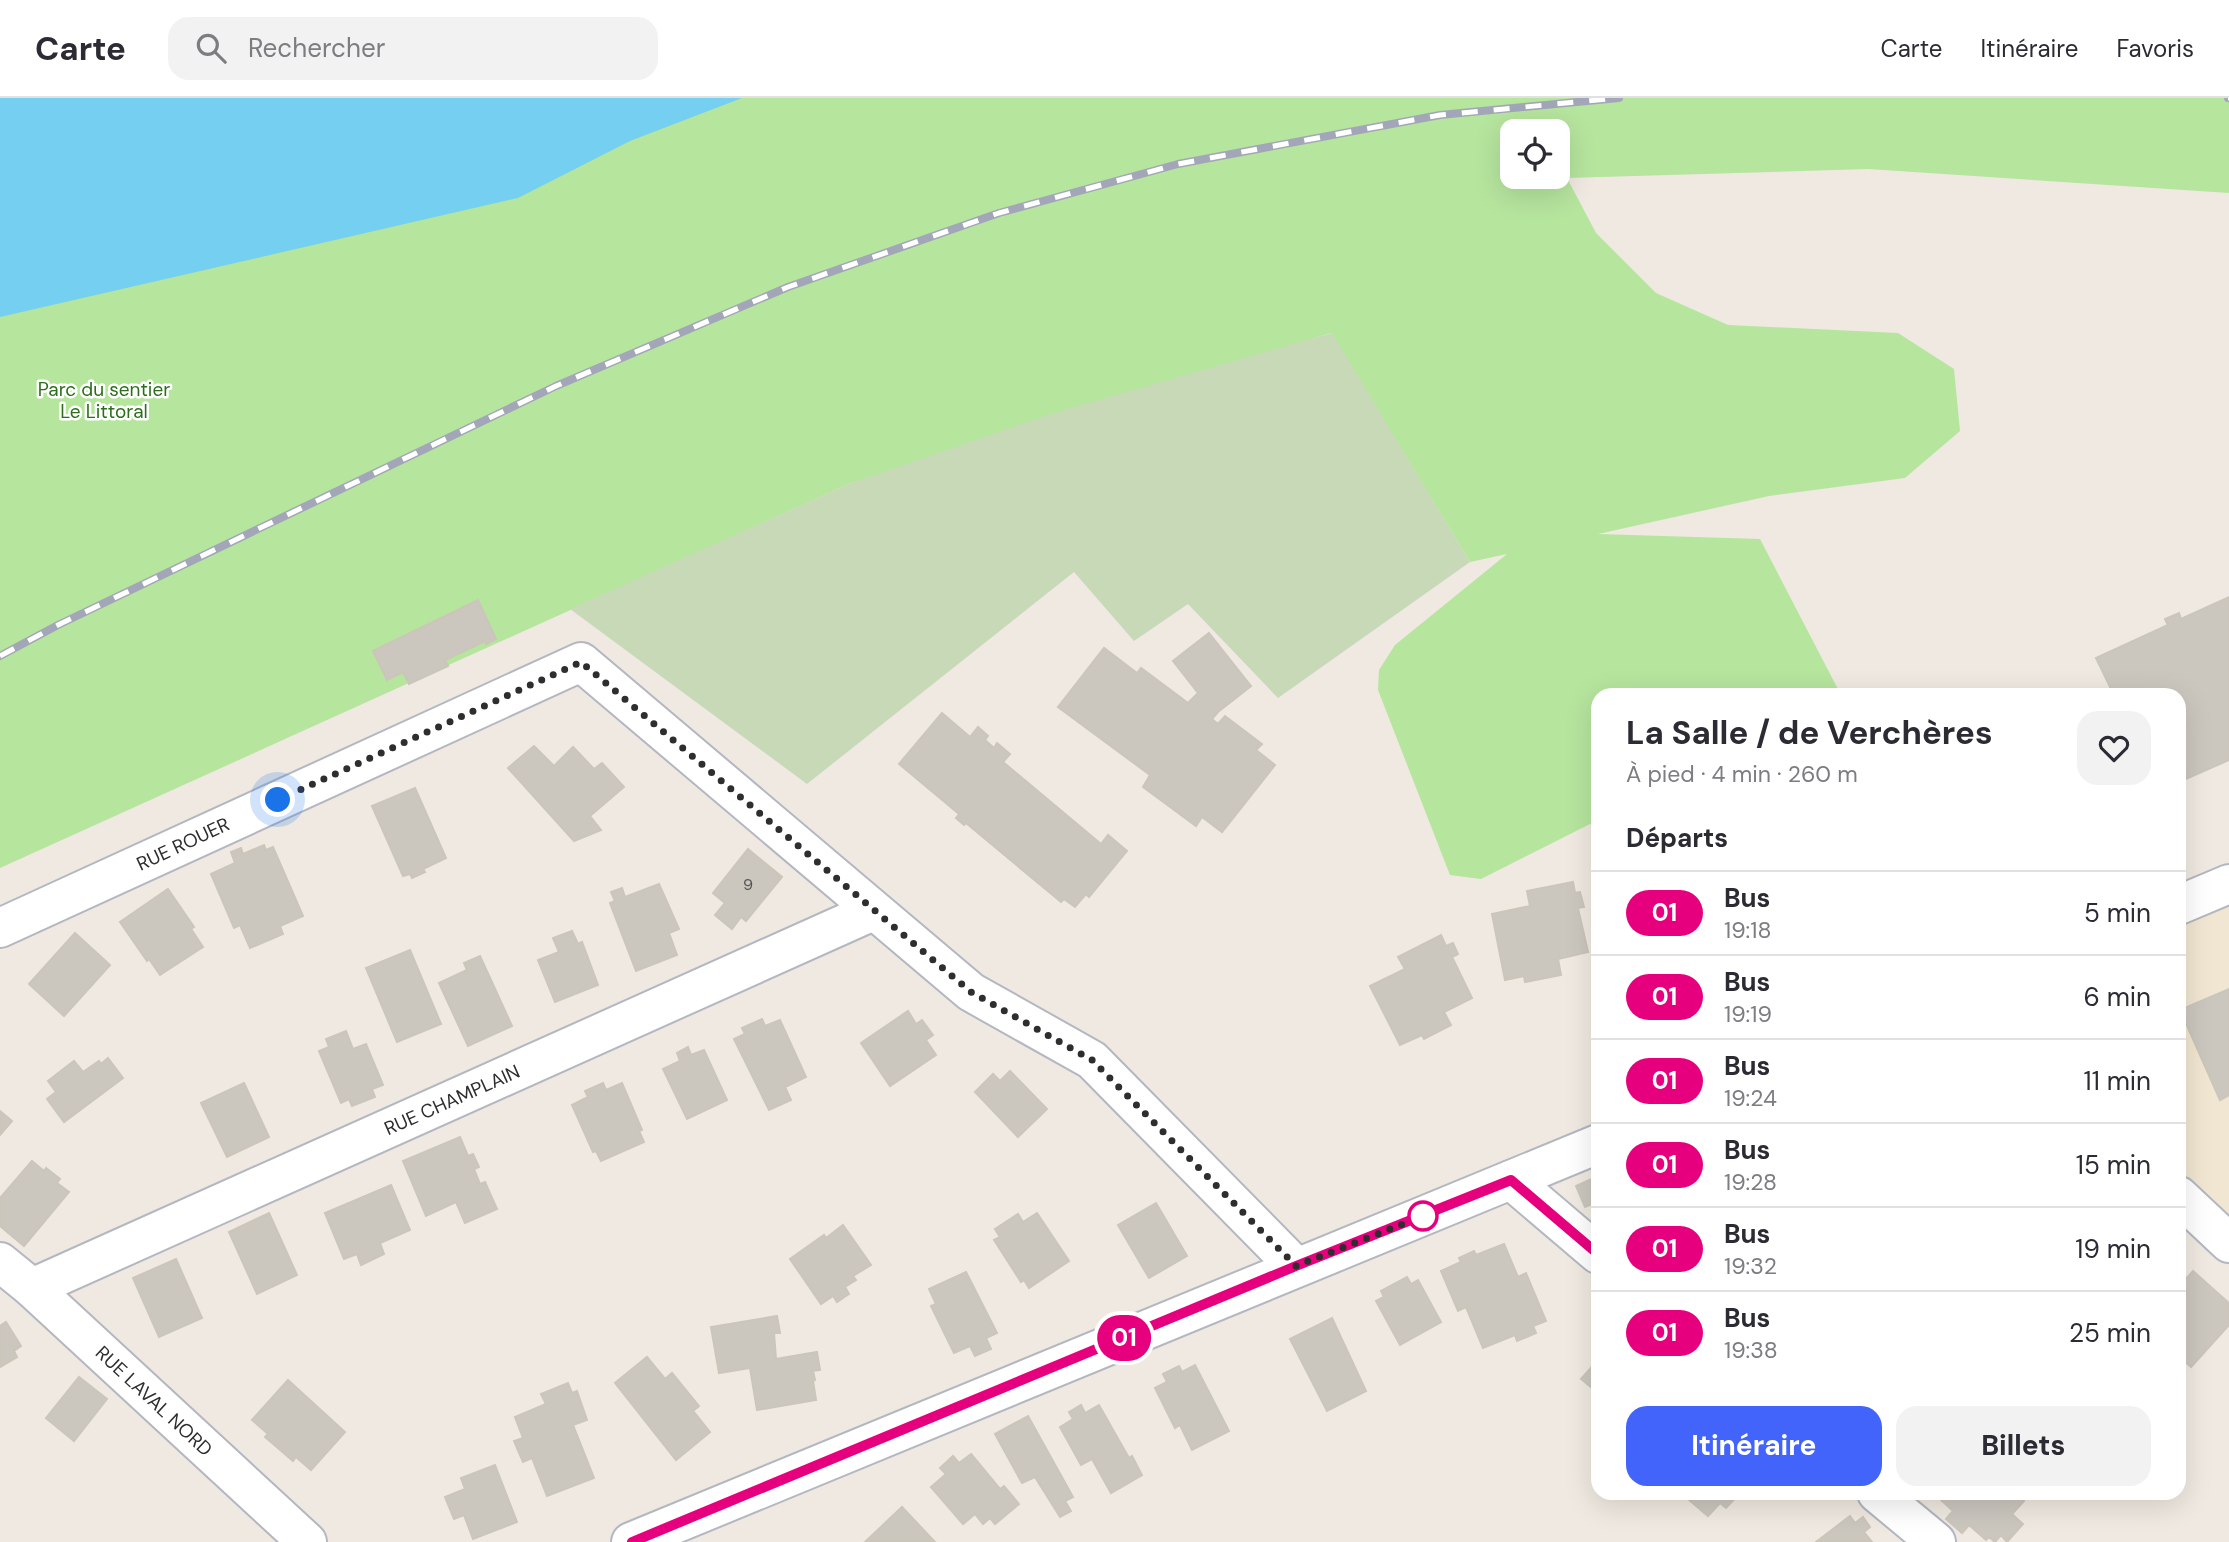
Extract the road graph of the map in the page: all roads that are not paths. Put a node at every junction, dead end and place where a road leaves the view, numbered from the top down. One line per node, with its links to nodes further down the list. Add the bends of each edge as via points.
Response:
1 (2229, 884): 2 (street)
2 (2186, 902)
3 (873, 911): 4 (street, RUE ROUER, via 581,662); 11 (street, RUE ROUER, via 971,992 1092,1060); 12 (street, RUE CHAMPLAIN)
4 (0, 928)
5 (1591, 1147): 6 (street)
6 (1511, 1180): 9 (street); 11 (street)
7 (2186, 1212): 8 (street)
8 (2229, 1243)
9 (1591, 1248)
10 (0, 1262): 12 (street, RUE LAVAL NORD)
11 (1296, 1266): 15 (street)
12 (32, 1289): 14 (street, RUE LAVAL NORD)
13 (1889, 1500): 16 (street)
14 (307, 1542)
15 (631, 1542)
16 (1936, 1542)

